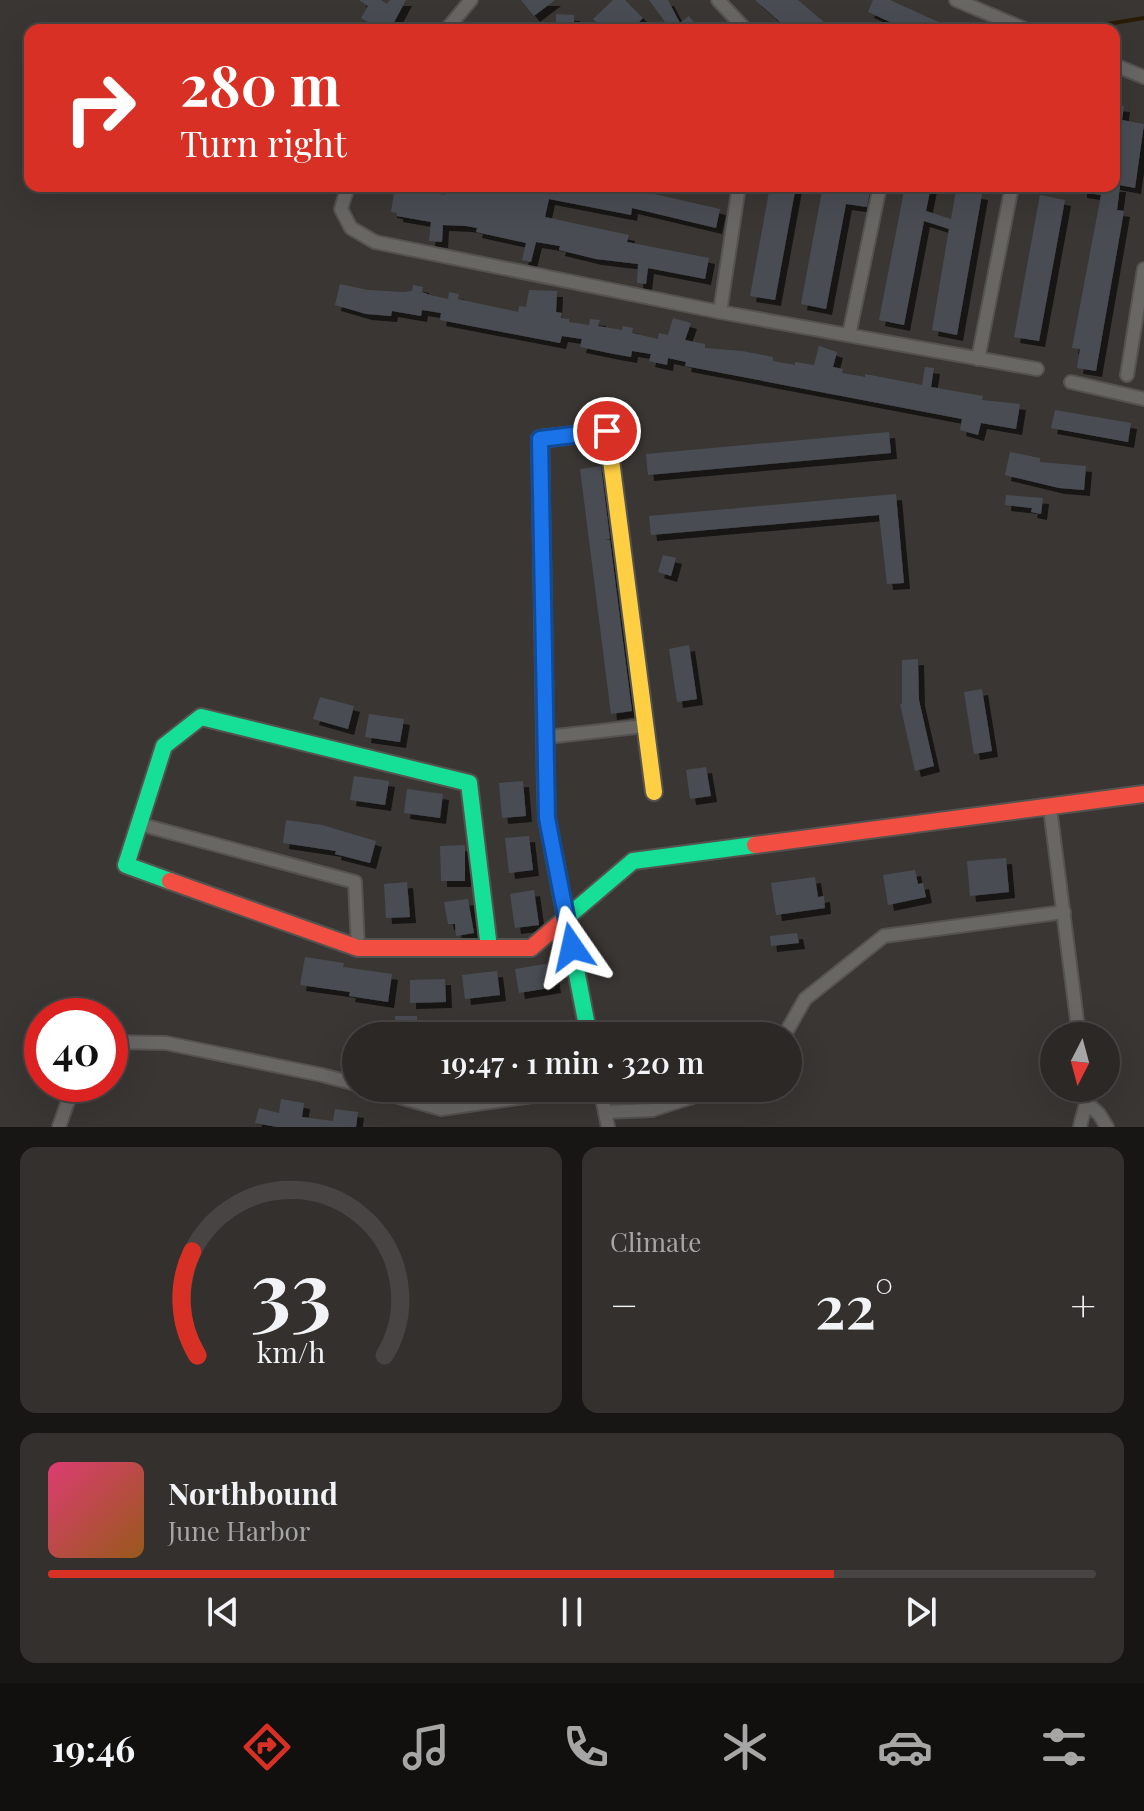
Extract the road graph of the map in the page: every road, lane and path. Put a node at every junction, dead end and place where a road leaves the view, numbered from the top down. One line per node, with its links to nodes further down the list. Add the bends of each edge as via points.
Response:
1 (471, 0): 4 (street)
2 (718, 0): 5 (street)
3 (957, 0): 6 (street)
4 (451, 24)
5 (737, 24)
6 (1013, 24)
7 (1120, 67): 8 (street)
8 (1144, 77)
9 (346, 192): 14 (street, via 341,209 351,228 375,242)
10 (738, 192): 14 (street)
11 (879, 192): 15 (street)
12 (1011, 192): 16 (street)
13 (1144, 269): 18 (street)
14 (720, 312): 15 (street)
15 (849, 335): 16 (street)
16 (978, 359): 17 (street)
17 (1037, 369)
18 (1127, 375)
19 (1071, 382): 20 (street)
20 (1144, 399)
21 (645, 726): 22 (street); 22 (street, via 607,431 540,439); 23 (street)
22 (547, 737): 28 (street, via 547,818)
23 (654, 792)
24 (1144, 794): 25 (street)
25 (1050, 808): 27 (street); 28 (street, via 633,861)
26 (139, 824): 29 (street, via 126,865); 29 (street, via 355,882); 30 (street, via 164,746 201,717 469,783)
27 (1064, 912): 32 (street, via 884,936 805,999); 33 (street)
28 (566, 918): 30 (street, via 531,948); 31 (street)
29 (358, 948): 30 (street)
30 (489, 948)
31 (586, 1022)
32 (792, 1022)
33 (1077, 1022)
34 (128, 1042): 35 (street, via 166,1043)
35 (342, 1080)
36 (68, 1102): 43 (street)
37 (417, 1102): 38 (street, via 441,1109)
38 (490, 1102)
39 (603, 1102): 42 (street)
40 (677, 1102): 42 (street, via 652,1110)
41 (1088, 1104): 45 (street); 46 (street)
42 (605, 1112): 44 (street)
43 (59, 1127)
44 (608, 1127)
45 (1080, 1127)
46 (1107, 1127)

